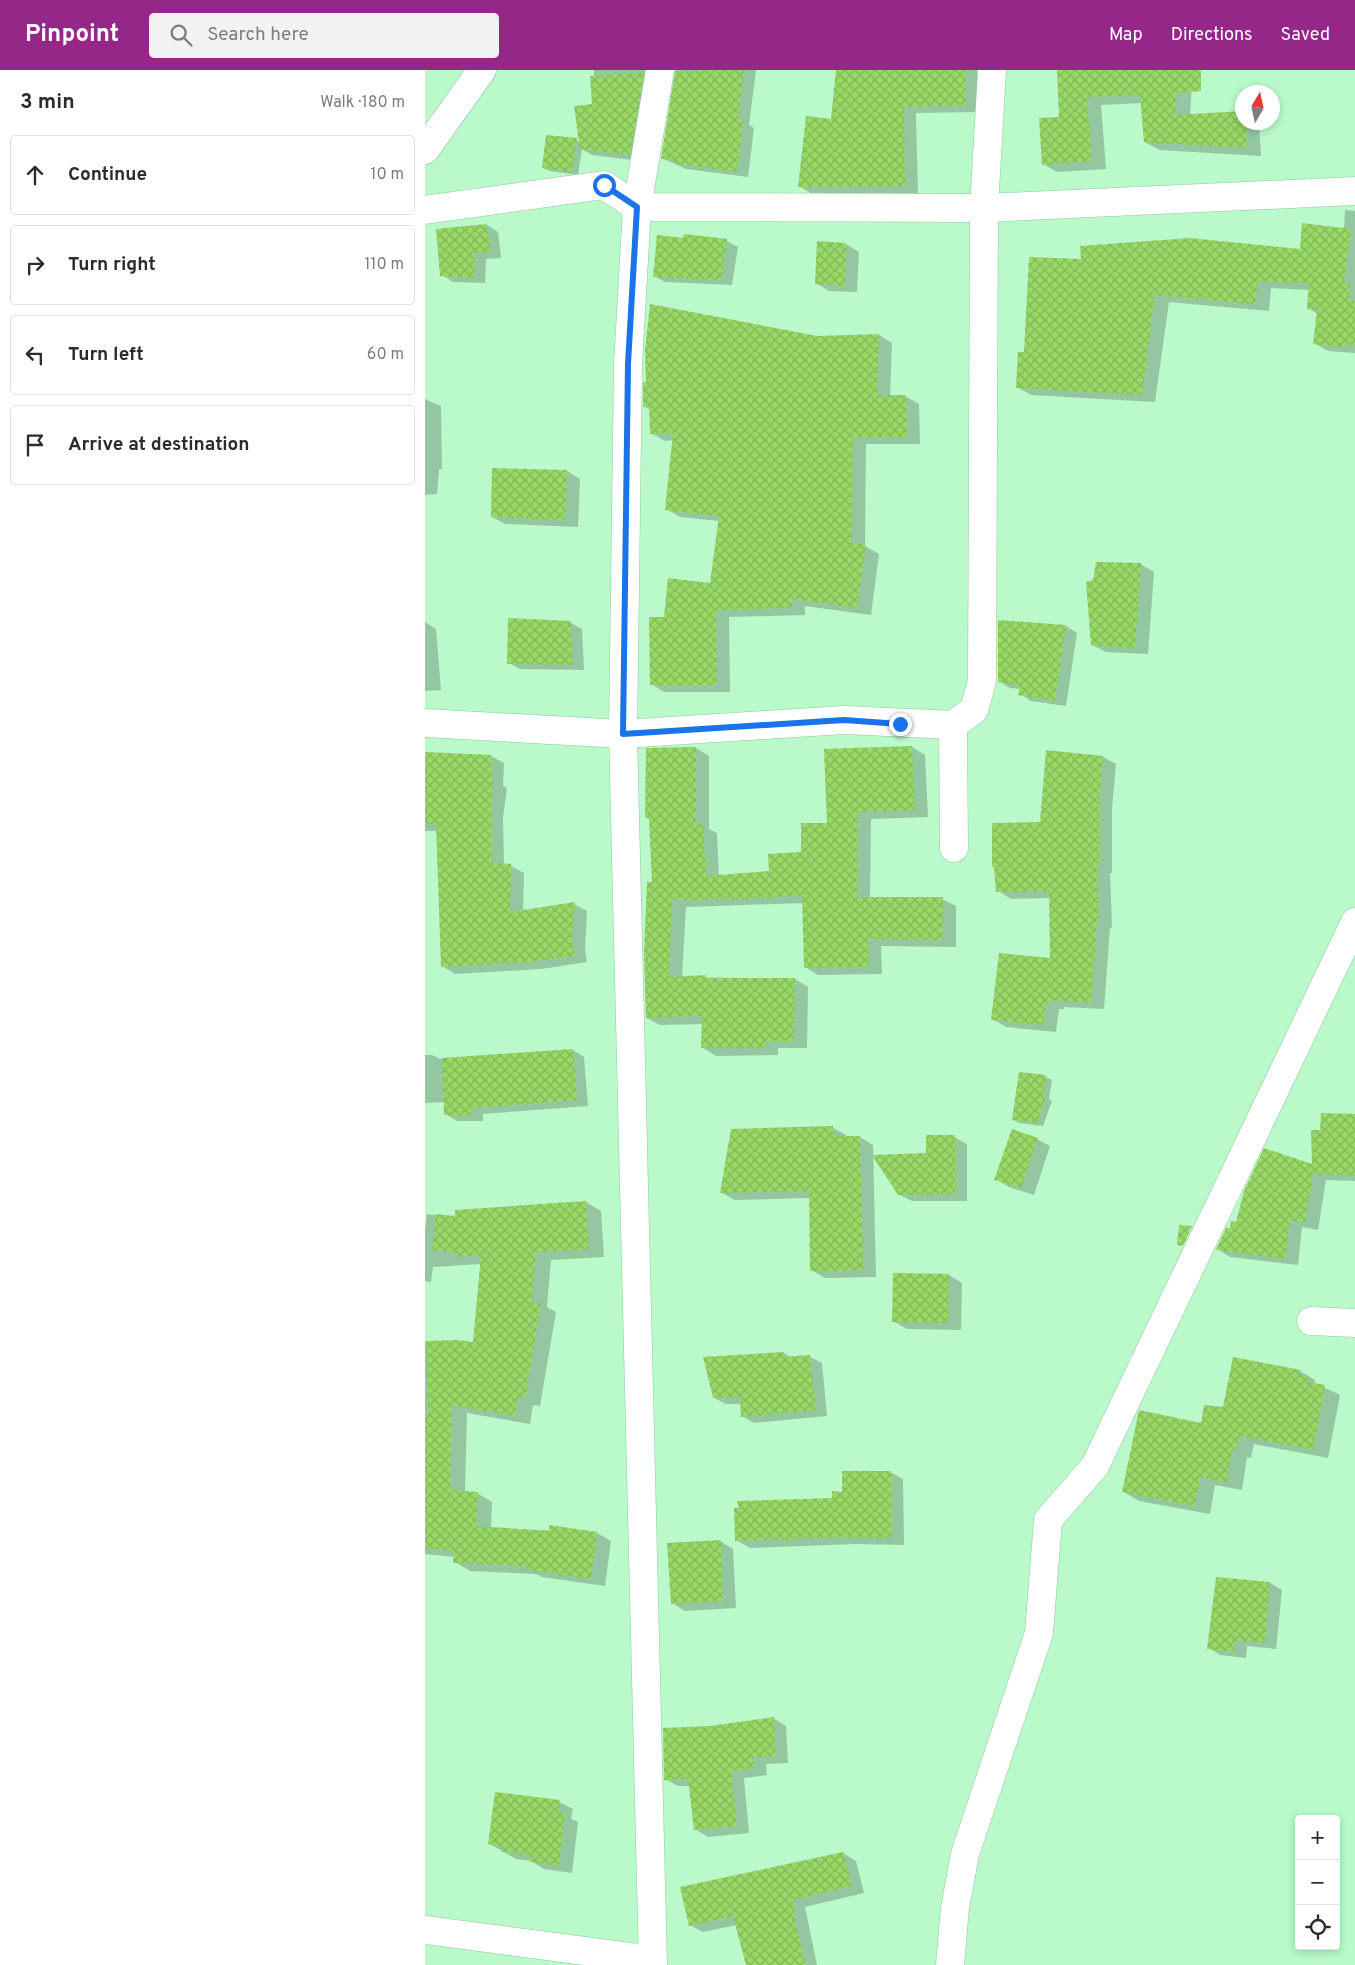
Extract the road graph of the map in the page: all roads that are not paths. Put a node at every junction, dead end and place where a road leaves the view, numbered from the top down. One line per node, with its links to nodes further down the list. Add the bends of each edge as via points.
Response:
1 (482, 70): 4 (street)
2 (660, 70): 6 (street)
3 (992, 70): 7 (street)
4 (425, 150)
5 (1355, 191): 7 (street)
6 (637, 207): 7 (street); 8 (street, via 604,185); 11 (street, via 628,364)
7 (985, 208): 10 (street, via 982,681 974,710)
8 (425, 210)
9 (425, 723): 11 (street)
10 (953, 725): 11 (street, via 844,720); 12 (street)
11 (623, 734): 17 (street)
12 (954, 848)
13 (1354, 926): 18 (street, via 1095,1466 1048,1520 1039,1632 965,1854 955,1908)
14 (1311, 1322): 15 (street)
15 (1355, 1323)
16 (425, 1930): 17 (street)
17 (653, 1962)
18 (954, 1964)

